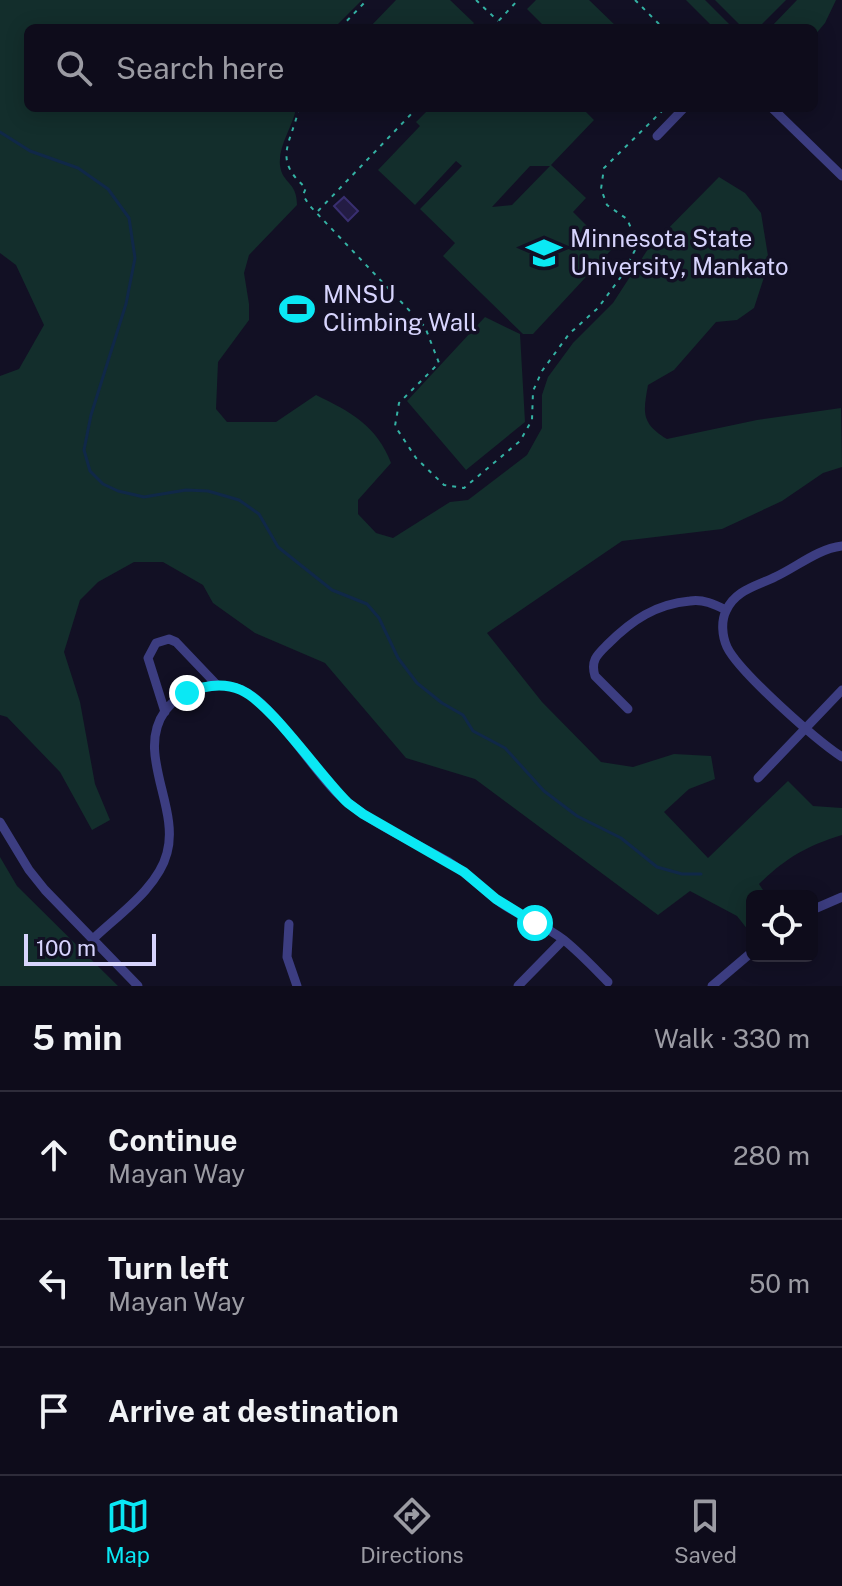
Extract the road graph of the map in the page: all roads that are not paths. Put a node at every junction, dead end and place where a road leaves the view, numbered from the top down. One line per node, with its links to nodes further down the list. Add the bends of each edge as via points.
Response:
1 (680, 112): 3 (street)
2 (776, 112): 4 (street)
3 (657, 136)
4 (842, 176)
5 (842, 546): 6 (street, via 744,590)
6 (726, 610): 9 (street, via 699,600 667,605 636,618 615,637 596,657 593,670); 11 (street, via 723,638 730,652)
7 (217, 685): 10 (street, via 187,693); 10 (street, via 176,642 156,643 148,658); 19 (street, via 240,689 258,701 335,790 363,814 464,872 513,911)
8 (842, 690): 11 (street)
9 (628, 709)
10 (165, 712): 18 (street, via 155,749 171,831 167,854 147,887)
11 (806, 728): 12 (street); 13 (street)
12 (842, 757)
13 (758, 778)
14 (0, 822): 18 (street, via 29,870)
15 (842, 897): 16 (street)
16 (818, 907)
17 (289, 924): 23 (street, via 287,957)
18 (93, 939): 22 (street)
19 (563, 940): 21 (street); 24 (street)
20 (746, 957): 25 (street)
21 (608, 982)
22 (138, 986)
23 (297, 986)
24 (518, 986)
25 (712, 986)

